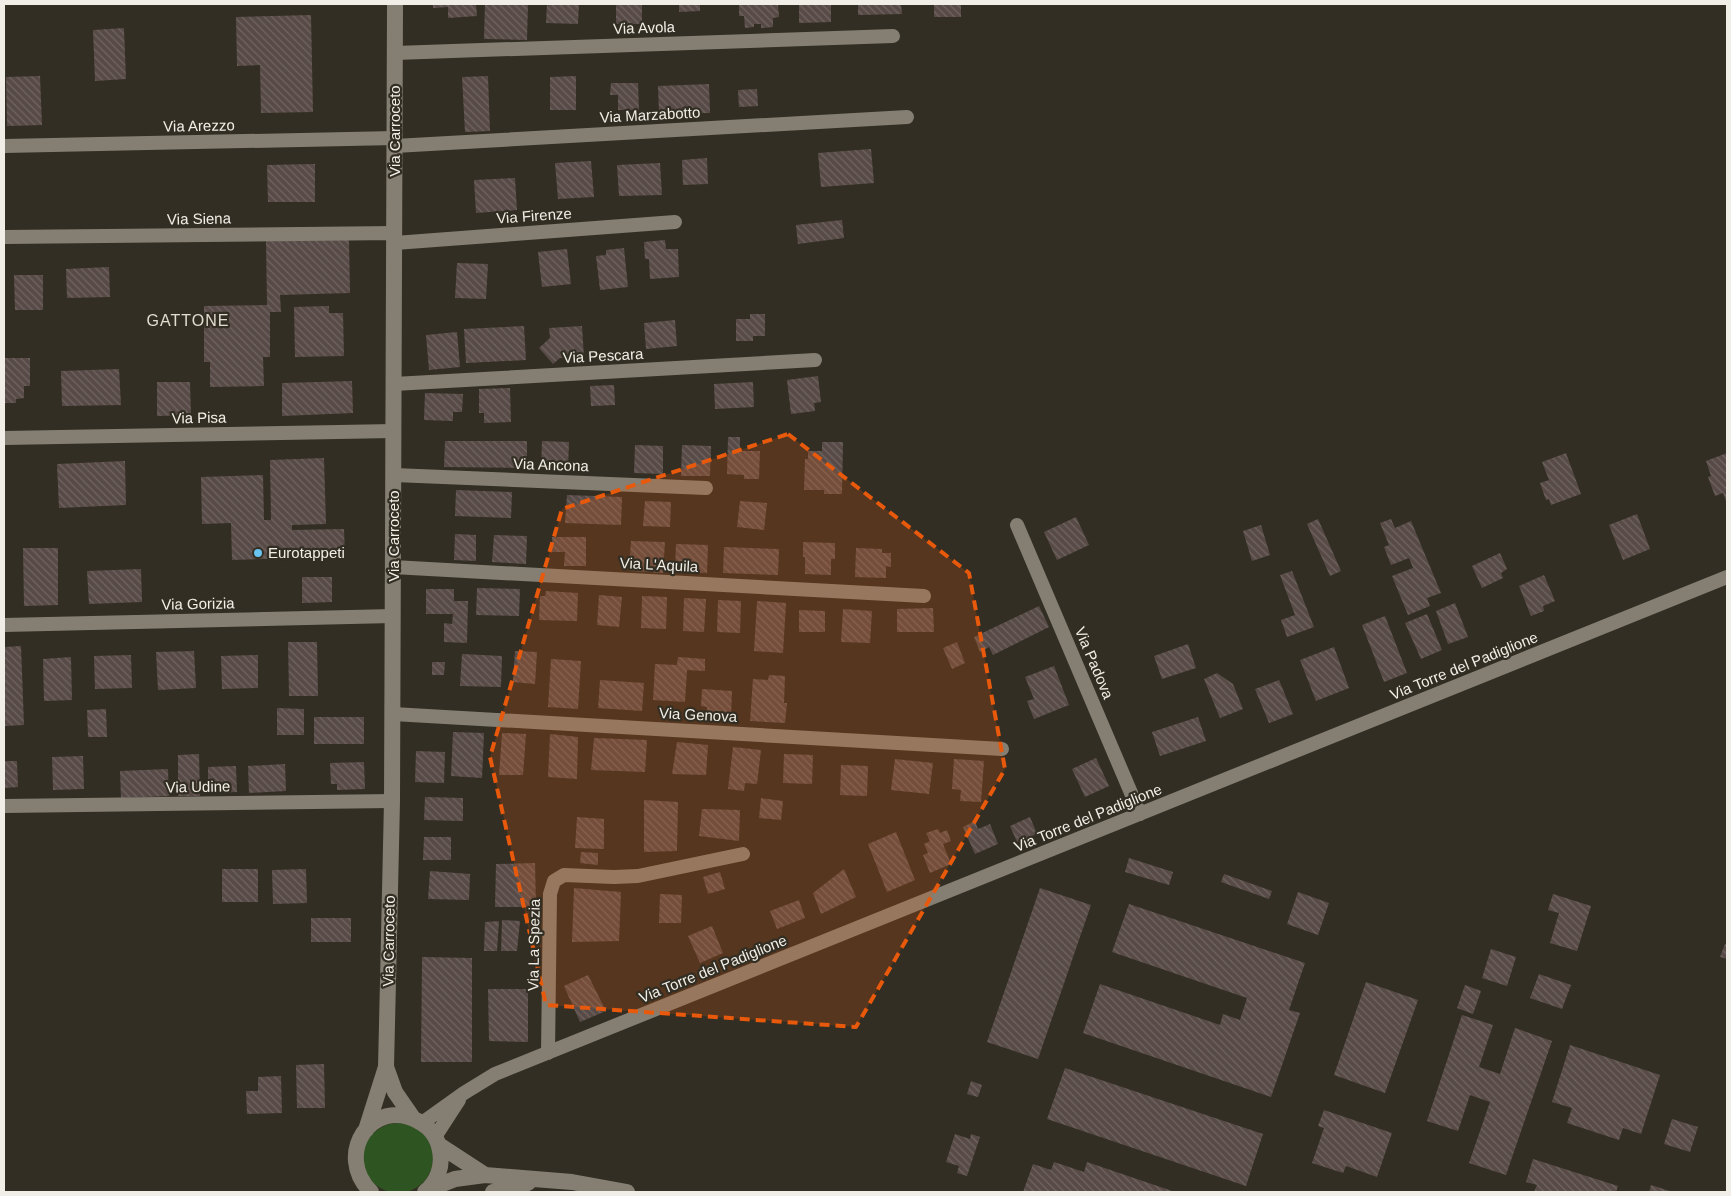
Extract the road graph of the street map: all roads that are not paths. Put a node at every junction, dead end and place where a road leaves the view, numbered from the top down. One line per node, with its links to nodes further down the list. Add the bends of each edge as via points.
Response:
1 (396, 4): 3 (street, Via Carroceto)
2 (893, 36): 3 (street, Via Avola)
3 (395, 53): 5 (street, Via Carroceto)
4 (907, 117): 5 (street, Via Marzabotto)
5 (395, 142): 6 (street, Via Arezzo); 9 (street, Via Carroceto)
6 (4, 146)
7 (675, 222): 9 (street, Via Firenze)
8 (4, 237): 9 (street, Via Siena)
9 (395, 238): 11 (street, Via Carroceto)
10 (815, 360): 11 (street, Via Pescara)
11 (394, 384): 12 (street, Via Carroceto)
12 (394, 431): 13 (street, Via Pisa); 14 (street, Via Carroceto)
13 (4, 438)
14 (394, 475): 15 (street, Via Ancona); 17 (street, Via Carroceto)
15 (706, 488)
16 (1017, 525): 26 (street, Via Padova)
17 (393, 567): 19 (street, Via L'Aquila); 20 (street, Via Carroceto)
18 (1727, 577): 26 (street, Via Torre del Padiglione)
19 (924, 596)
20 (393, 616): 21 (street, Via Gorizia); 22 (street, Via Carroceto)
21 (4, 625)
22 (393, 714): 23 (street, Via Genova); 24 (street, Via Carroceto)
23 (1002, 749)
24 (392, 801): 25 (street, Via Udine); 29 (street, Via Carroceto)
25 (4, 806)
26 (1140, 814): 28 (street, Via Torre del Padiglione)
27 (743, 854): 28 (street, Via La Spezia, via 638,876 568,874 558,878 552,885 550,898)
28 (548, 1053): 30 (street, Via Torre del Padiglione, via 495,1074)
29 (386, 1067): 31 (street, Via Carroceto, via 395,1092); 32 (street, Via Carroceto)
30 (464, 1093): 31 (street, Via Torre del Padiglione); 33 (street, Via Torre del Padiglione)
31 (418, 1120): 32 (street, via 403,1115 388,1117); 33 (street, Via Carroceto, via 430,1129)
32 (366, 1130): 36 (street, Via Carroceto, via 356,1151 357,1169)
33 (437, 1141): 34 (street, Via Carroceto); 37 (street, via 440,1169)
34 (485, 1175): 35 (street); 37 (street, via 455,1179)
35 (545, 1179): 38 (street); 39 (street)
36 (367, 1190)
37 (426, 1191)
38 (494, 1192)
39 (627, 1192)

